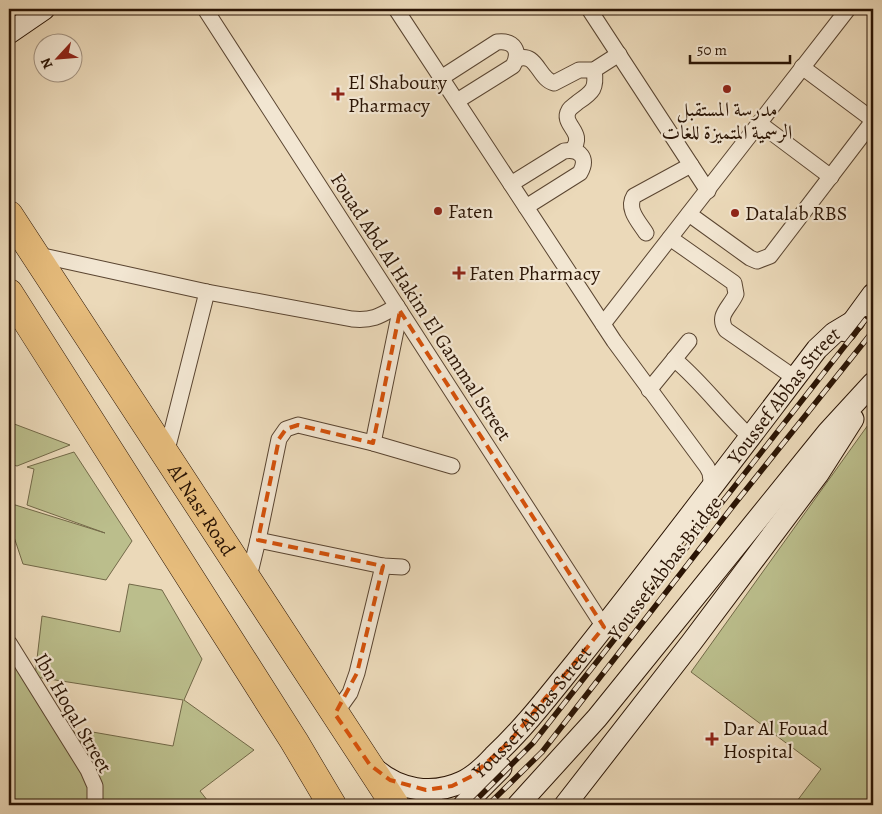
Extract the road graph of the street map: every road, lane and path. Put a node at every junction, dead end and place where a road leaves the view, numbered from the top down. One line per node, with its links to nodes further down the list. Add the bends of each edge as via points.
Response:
1 (20, 9): 7 (main road)
2 (44, 9): 8 (main road)
3 (205, 9): 31 (street, Fouad Abd Al Hakim El Gammal Street)
4 (396, 9): 13 (street)
5 (589, 9): 9 (street)
6 (848, 9): 11 (street)
7 (9, 16)
8 (9, 33)
9 (619, 54): 12 (street); 18 (street)
10 (517, 59): 12 (street, via 529,58 548,82 554,83 579,70); 13 (street, via 512,44 497,42); 14 (street, via 513,66)
11 (802, 67): 15 (street); 16 (street)
12 (594, 70): 17 (street, via 593,90 567,115 577,138)
13 (441, 78): 14 (street)
14 (457, 101): 20 (street)
15 (873, 120): 19 (street)
16 (759, 123): 19 (street); 21 (street)
17 (572, 150): 20 (street, via 564,151); 22 (street, via 583,159 584,167 580,173)
18 (691, 165): 21 (street); 25 (street, via 634,196 630,207)
19 (831, 177): 23 (street, via 764,260 750,258)
20 (511, 184): 22 (street)
21 (708, 191): 23 (street)
22 (526, 207): 33 (street)
23 (689, 214): 26 (street)
24 (9, 215): 27 (highway, Al Nasr Road)
25 (646, 233)
26 (670, 238): 33 (street); 36 (street, via 734,283 736,294 721,318 726,330)
27 (34, 254): 28 (street); 42 (highway, Al Nasr Road)
28 (207, 292): 31 (street, via 365,320); 42 (street)
29 (9, 293): 55 (highway)
30 (873, 294): 32 (main road, Youssef Abbas Street)
31 (399, 309): 41 (street); 49 (street, Fouad Abd Al Hakim El Gammal Street)
32 (854, 321): 36 (main road, Youssef Abbas Street, via 825,340); 57 (main road, Youssef Abbas Bridge, via 568,694)
33 (603, 324): 39 (street)
34 (689, 341): 35 (street)
35 (674, 359): 39 (street); 40 (street)
36 (795, 378): 40 (main road, Youssef Abbas Street)
37 (873, 383): 58 (main road, Youssef Abbas Bridge, via 828,432 597,718)
38 (873, 387): 59 (main road, via 818,474)
39 (649, 390): 44 (street, via 707,466)
40 (750, 437): 44 (main road, Youssef Abbas Street)
41 (372, 443): 43 (street); 45 (street, via 298,425 286,429 279,439)
42 (166, 454): 48 (highway, Al Nasr Road)
43 (452, 466)
44 (712, 488): 49 (main road, Youssef Abbas Street)
45 (258, 540): 46 (street); 48 (street)
46 (383, 566): 47 (street); 51 (street, via 357,673 350,693)
47 (402, 567)
48 (248, 581): 51 (highway, Al Nasr Road)
49 (604, 627): 53 (main road, Youssef Abbas Street, via 509,742)
50 (9, 643): 54 (street, Ibn Hoqal Street, via 88,770 95,786)
51 (335, 714): 52 (highway, Al Nasr Road)
52 (362, 755): 53 (main road, Youssef Abbas Street, via 380,773 401,786); 56 (highway, Al Nasr Road)
53 (453, 796)
54 (95, 805)
55 (332, 805)
56 (395, 805)
57 (464, 805)
58 (518, 805)
59 (565, 805)

